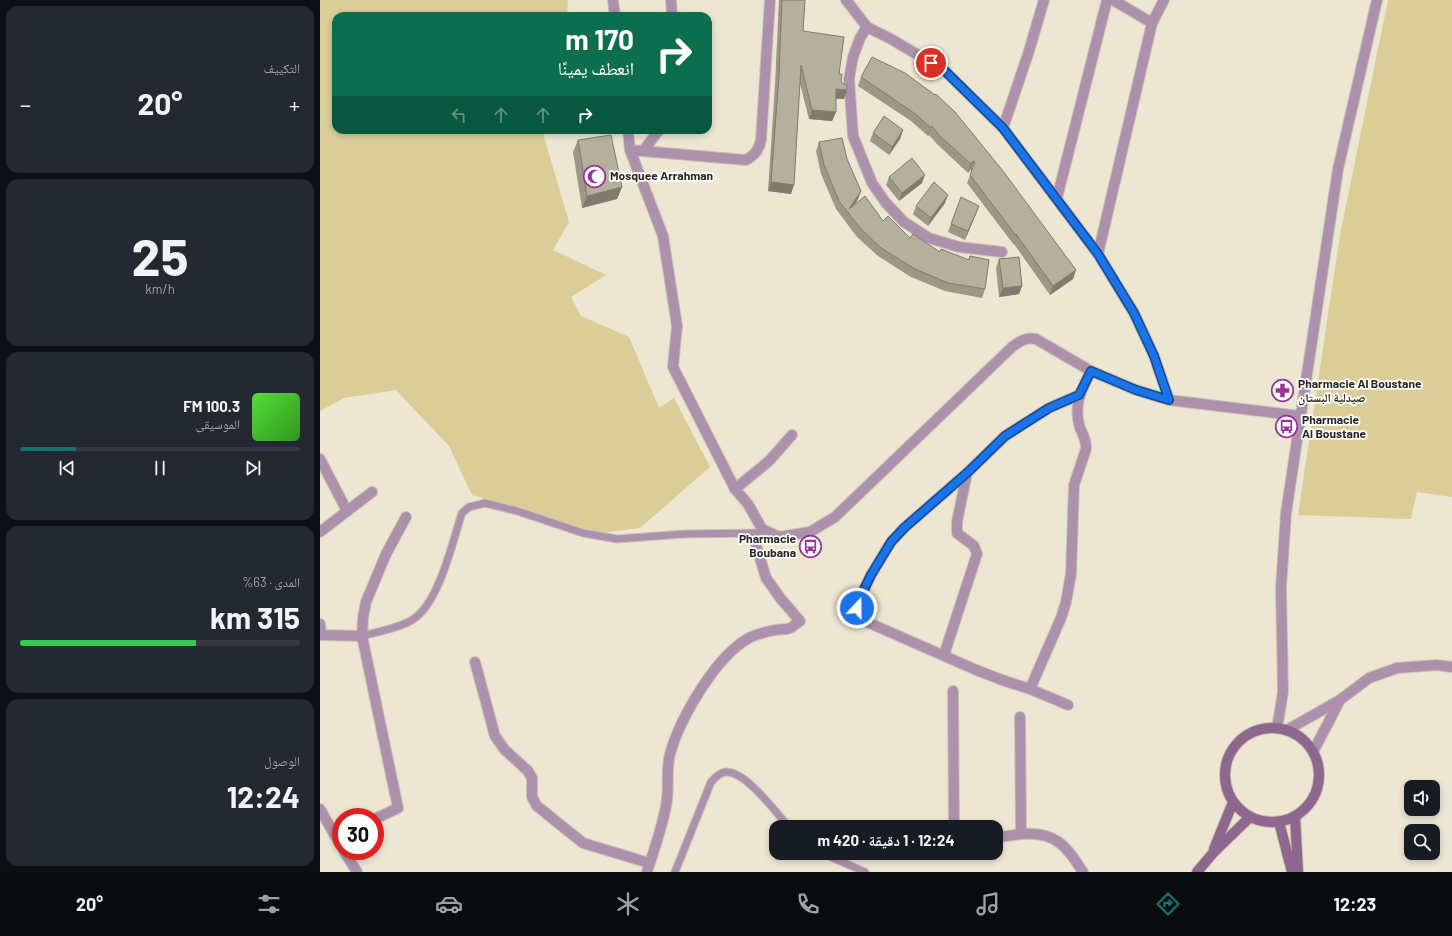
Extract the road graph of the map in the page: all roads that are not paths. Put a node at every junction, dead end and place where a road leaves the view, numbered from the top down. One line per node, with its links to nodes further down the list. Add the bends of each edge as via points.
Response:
1 (613, 0): 10 (street)
2 (672, 0): 11 (street)
3 (770, 0): 18 (street, via 762,140 754,156 746,160)
4 (846, 0): 13 (street)
5 (1044, 0): 14 (street)
6 (1107, 0): 19 (street)
7 (1113, 0): 12 (street)
8 (1164, 0): 12 (street)
9 (1377, 0): 25 (street, via 1338,169)
10 (614, 12)
11 (672, 12)
12 (1152, 23): 21 (street)
13 (867, 27): 14 (street, via 945,71); 20 (street, via 853,57 849,79 853,136 872,183 904,222 929,238 959,247)
14 (1003, 128): 19 (street)
15 (628, 134): 17 (street)
16 (656, 134): 18 (street)
17 (630, 150): 18 (street); 29 (street, via 663,236 677,326 673,367)
18 (643, 151)
19 (1057, 198): 21 (street)
20 (1002, 252)
21 (1098, 254): 24 (street, via 1134,313 1154,356)
22 (1091, 371): 23 (street); 24 (street, via 1136,390); 33 (street, via 1036,340 1029,338 1019,341 835,517 810,532 779,537)
23 (1079, 395): 28 (street, via 1049,408 1005,436); 40 (street, via 1079,425 1087,444 1074,485 1069,586 1062,618)
24 (1169, 400): 25 (street)
25 (1300, 416): 45 (street, via 1286,513 1281,588)
26 (792, 435): 29 (street, via 769,461)
27 (320, 459): 31 (street)
28 (967, 473): 37 (street, via 957,533 974,546 977,554); 37 (street, via 891,542 871,575 857,608 860,619)
29 (735, 488): 33 (street, via 748,504)
30 (372, 492): 31 (street)
31 (347, 511): 34 (street)
32 (406, 517): 36 (street, via 386,554 366,602)
33 (761, 531): 36 (lane, via 617,539 583,533 518,511 486,503 477,504 462,513 437,588 421,614 411,621); 61 (street, via 756,545 766,578 800,621 790,628 773,630 749,638 720,662 695,699 670,753 667,799)
34 (320, 532)
35 (320, 624): 36 (street, via 321,635)
36 (362, 636): 49 (street, via 398,808)
37 (944, 655): 40 (street)
38 (475, 662): 61 (street, via 495,736 504,750 528,771 532,778 532,797 537,806 583,844)
39 (1452, 667): 42 (street, via 1437,665 1397,668 1369,678)
40 (1030, 689): 43 (street)
41 (953, 691): 53 (street)
42 (1340, 700): 45 (street); 46 (street)
43 (1068, 704)
44 (1020, 717): 56 (street)
45 (1282, 729): 46 (main road, via 1302,739); 47 (main road, via 1261,729 1246,736 1235,746 1227,761 1225,776)
46 (1313, 752): 51 (main road, via 1318,766 1319,781 1315,795)
47 (1233, 802): 50 (main road); 58 (main road)
48 (320, 810): 55 (street)
49 (384, 815)
50 (1250, 816): 54 (main road, via 1262,821); 58 (main road)
51 (1295, 816): 54 (main road); 68 (main road)
52 (783, 820): 63 (lane, via 750,783 734,773 725,772 718,775 711,782)
53 (954, 820)
54 (1279, 822): 67 (main road)
55 (332, 829)
56 (1020, 834): 57 (street); 65 (street, via 1040,834 1054,838 1069,851)
57 (1003, 837)
58 (1213, 853): 66 (main road)
59 (350, 860): 62 (street)
60 (838, 860): 64 (lane)
61 (648, 868)
62 (357, 872)
63 (675, 872)
64 (865, 872)
65 (1083, 872)
66 (1197, 872)
67 (1292, 872)
68 (1298, 872)

